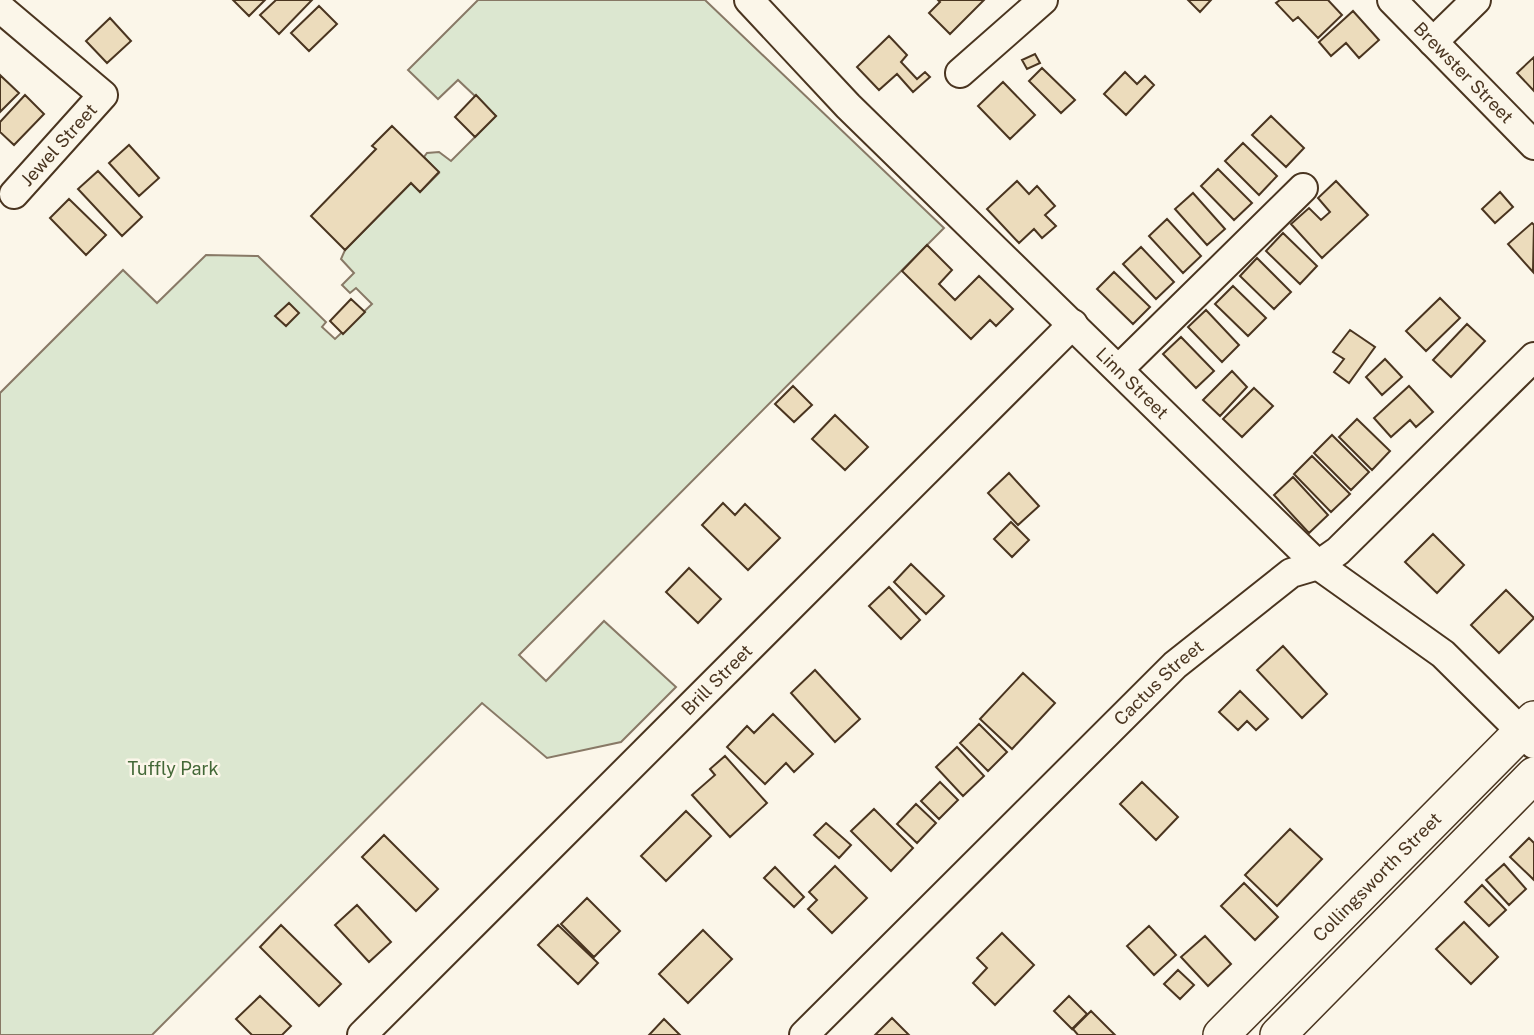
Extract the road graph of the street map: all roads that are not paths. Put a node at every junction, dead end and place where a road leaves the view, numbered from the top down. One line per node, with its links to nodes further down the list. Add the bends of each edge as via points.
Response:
1 (748, 0): 11 (street, Linn Street, via 848,106)
2 (1043, 0): 7 (street)
3 (1392, 0): 6 (street, Brewster Street)
4 (1476, 0): 6 (street)
5 (0, 8): 10 (street, Jewel Street, via 103,95)
6 (1433, 42): 8 (street, Brewster Street)
7 (960, 73)
8 (1534, 145)
9 (1303, 188): 13 (street)
10 (14, 194)
11 (1073, 324): 13 (street, Linn Street); 17 (street, Brill Street)
12 (1534, 357): 14 (street, Cactus Street, via 1373,518)
13 (1119, 369): 14 (street, Linn Street)
14 (1318, 565): 15 (street, Linn Street, via 1443,654); 18 (street, Cactus Street, via 1291,573 1175,665)
15 (1530, 732): 19 (main road, Collingsworth Street)
16 (1534, 775): 20 (main road)
17 (362, 1035)
18 (804, 1035)
19 (1222, 1035)
20 (1278, 1035)

